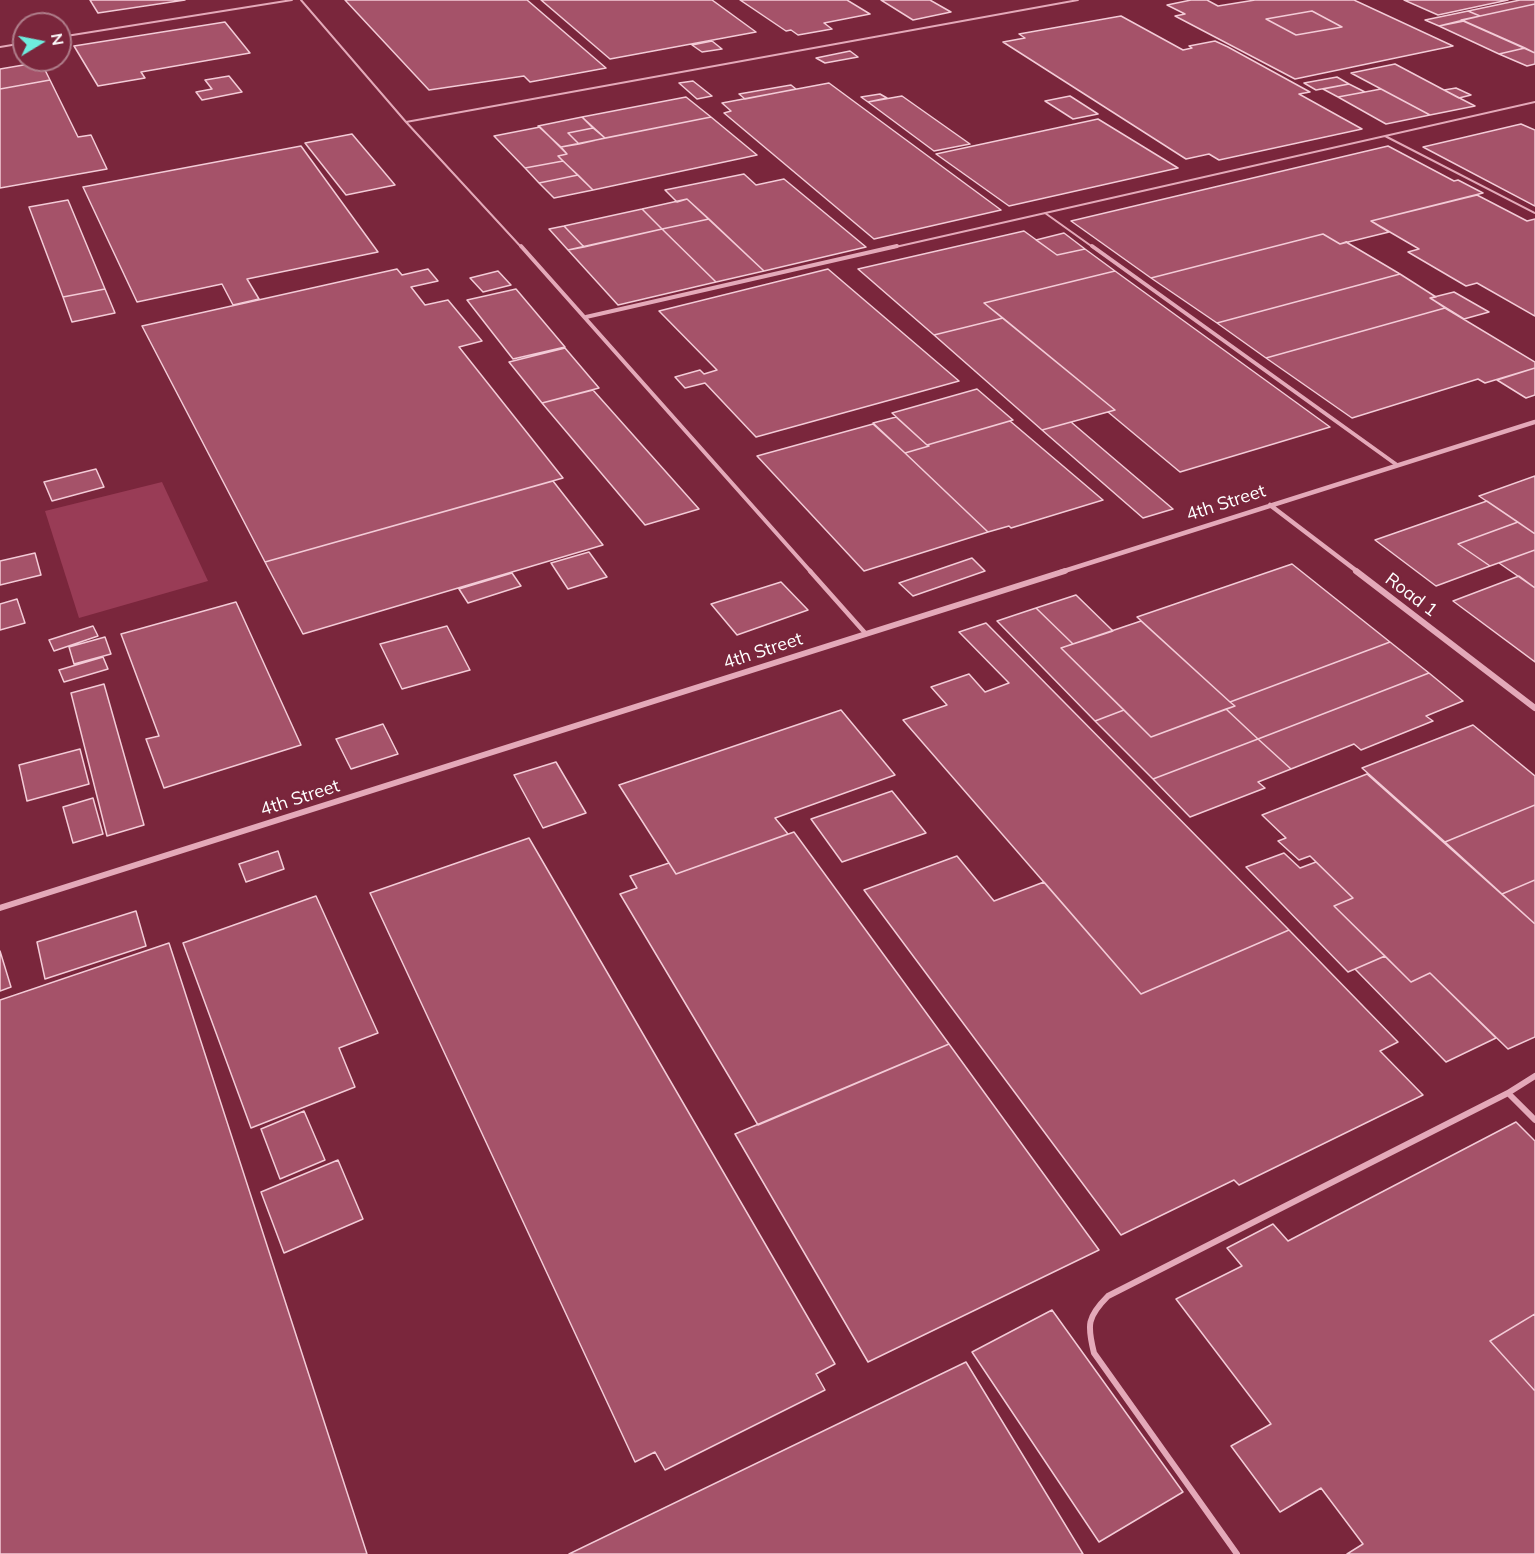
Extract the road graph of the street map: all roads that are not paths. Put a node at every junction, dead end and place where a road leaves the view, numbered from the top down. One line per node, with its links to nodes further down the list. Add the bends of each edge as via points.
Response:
1 (292, 0): 4 (lane)
2 (301, 0): 6 (lane)
3 (1078, 0): 6 (lane)
4 (72, 35)
5 (1535, 102): 7 (lane)
6 (406, 122): 10 (lane)
7 (1385, 136): 8 (lane); 9 (lane)
8 (1045, 213): 10 (lane); 12 (lane)
9 (1535, 213)
10 (586, 317): 14 (lane)
11 (1535, 422): 12 (street, 4th Street)
12 (1398, 465): 13 (street, 4th Street)
13 (1270, 505): 14 (street, 4th Street); 15 (street, Road 1)
14 (866, 633): 16 (street, 4th Street)
15 (1535, 708)
16 (0, 908)
17 (1535, 1076): 18 (lane)
18 (1508, 1093): 19 (lane); 20 (lane, via 1108,1296 1092,1312 1087,1326 1094,1353)
19 (1535, 1120)
20 (1236, 1554)

